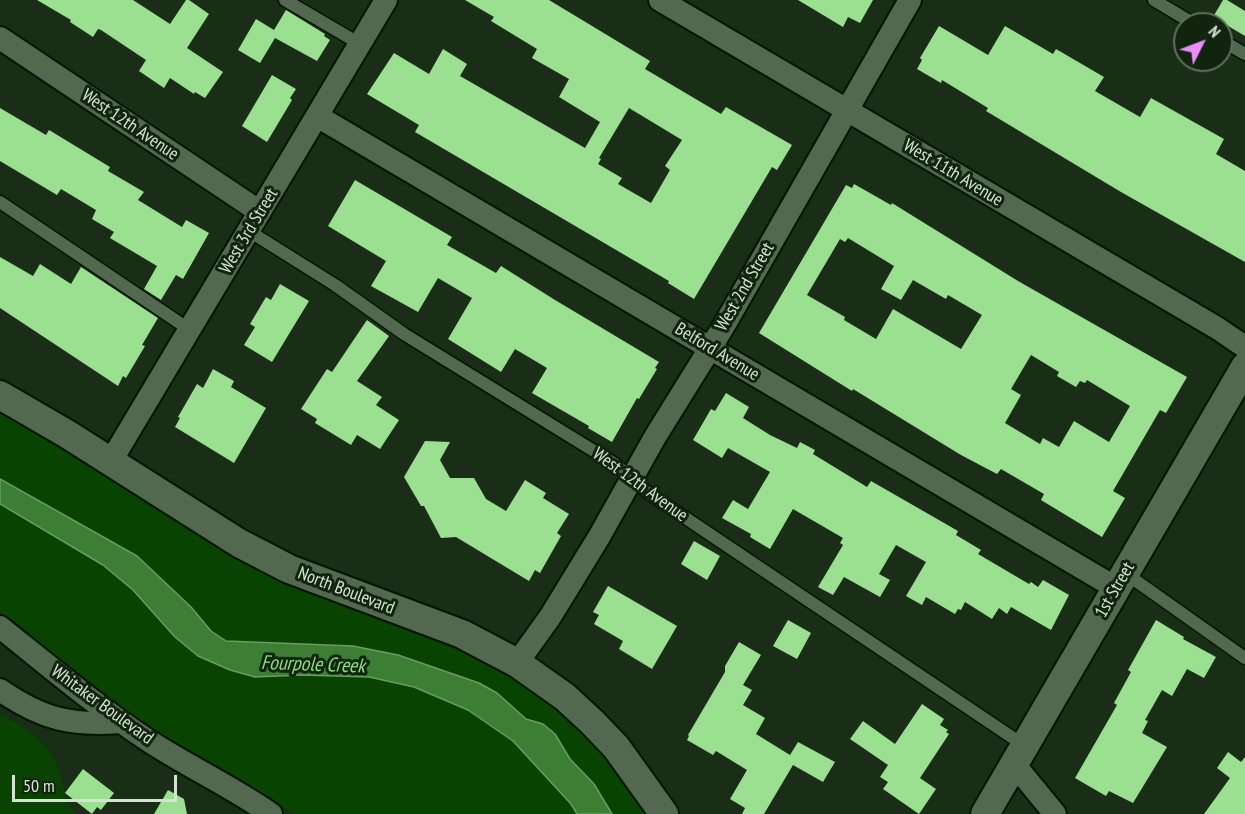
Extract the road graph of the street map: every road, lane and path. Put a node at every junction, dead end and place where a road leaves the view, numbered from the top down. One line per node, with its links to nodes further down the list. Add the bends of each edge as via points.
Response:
1 (285, 0): 8 (lane)
2 (386, 0): 8 (street, West 3rd Street)
3 (660, 0): 9 (street, West 11th Avenue)
4 (910, 0): 9 (street, West 2nd Street)
5 (1154, 0): 6 (lane)
6 (1174, 12)
7 (0, 38): 12 (street, West 12th Avenue)
8 (360, 44): 10 (street, West 3rd Street)
9 (847, 110): 14 (street, West 11th Avenue); 15 (street, West 2nd Street)
10 (317, 116): 12 (street, West 3rd Street); 15 (street, Belford Avenue)
11 (0, 202): 13 (lane)
12 (255, 222): 13 (street, West 3rd Street); 19 (lane, West 12th Avenue, via 404,334 615,464)
13 (190, 330): 18 (street, West 3rd Street)
14 (1245, 347)
15 (710, 348): 19 (street, West 2nd Street); 20 (street, Belford Avenue)
16 (1245, 367): 20 (street, 1st Street)
17 (0, 395): 18 (street, North Boulevard)
18 (111, 461): 23 (street, North Boulevard, via 238,543 289,569 462,634)
19 (631, 478): 23 (street, West 2nd Street, via 550,617); 26 (lane, West 12th Avenue)
20 (1120, 580): 22 (lane); 26 (street, 1st Street)
21 (0, 627): 25 (street, Whitaker Boulevard)
22 (1245, 658)
23 (518, 663): 28 (street, North Boulevard, via 592,722 616,747)
24 (0, 690): 25 (street, via 51,717 89,724)
25 (121, 722): 27 (street, Whitaker Boulevard)
26 (1020, 755): 29 (street, 1st Street); 30 (street)
27 (271, 814)
28 (664, 814)
29 (985, 814)
30 (1055, 814)

